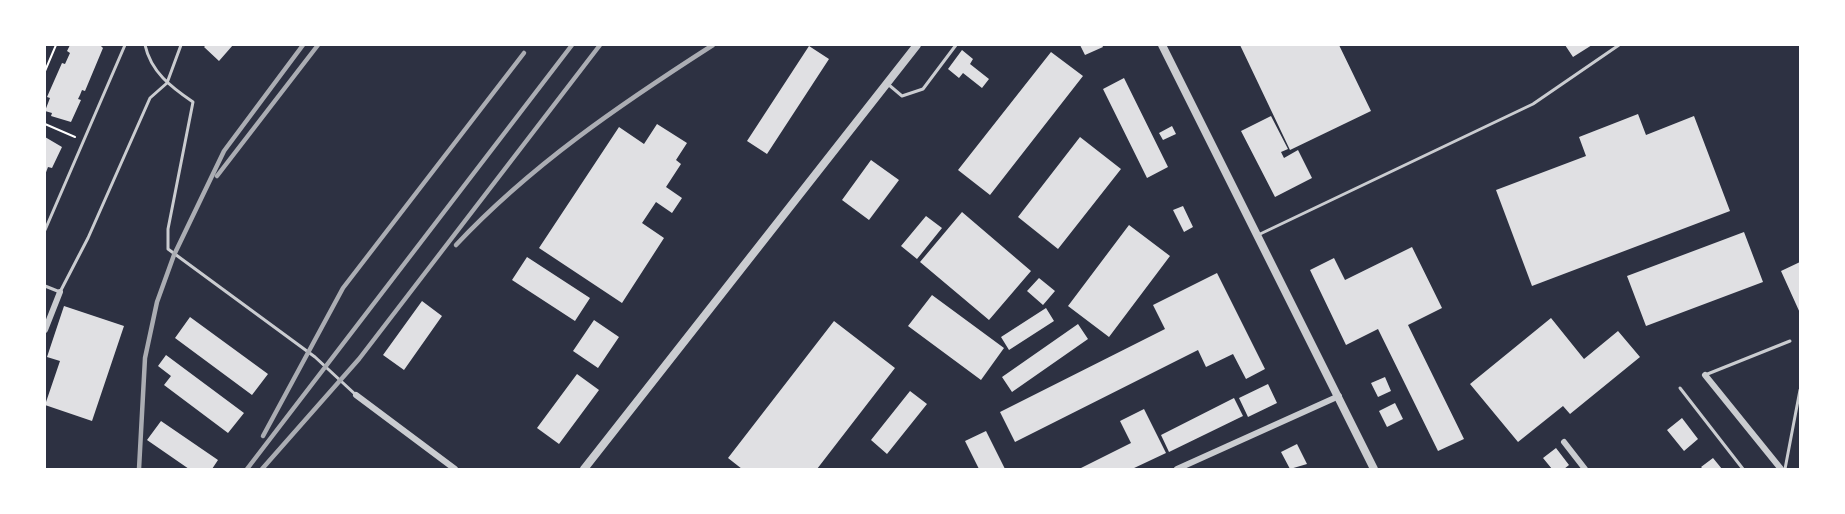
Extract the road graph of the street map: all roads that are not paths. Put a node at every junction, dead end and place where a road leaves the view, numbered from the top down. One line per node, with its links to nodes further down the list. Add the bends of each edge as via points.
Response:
1 (125, 45): 10 (lane)
2 (145, 45): 8 (lane, via 148,60)
3 (181, 45): 8 (lane)
4 (917, 45): 9 (street)
5 (956, 45): 9 (lane, via 923,89 902,96)
6 (1162, 45): 11 (street)
7 (1619, 45): 11 (lane, via 1533,104)
8 (167, 83): 13 (lane, via 150,98); 19 (lane, via 193,102 168,229 168,249 315,357)
9 (887, 84): 23 (street)
10 (45, 230)
11 (1258, 235): 20 (street)
12 (45, 286): 13 (lane)
13 (60, 292): 14 (street)
14 (45, 330)
15 (1790, 341): 16 (lane)
16 (1705, 375): 28 (street)
17 (1680, 388): 27 (lane)
18 (1800, 390): 28 (lane)
19 (356, 395): 22 (street)
20 (1340, 396): 24 (street); 25 (street)
21 (1564, 442): 26 (street)
22 (455, 469)
23 (584, 469)
24 (1177, 469)
25 (1374, 469)
26 (1585, 469)
27 (1743, 469)
28 (1783, 469)

